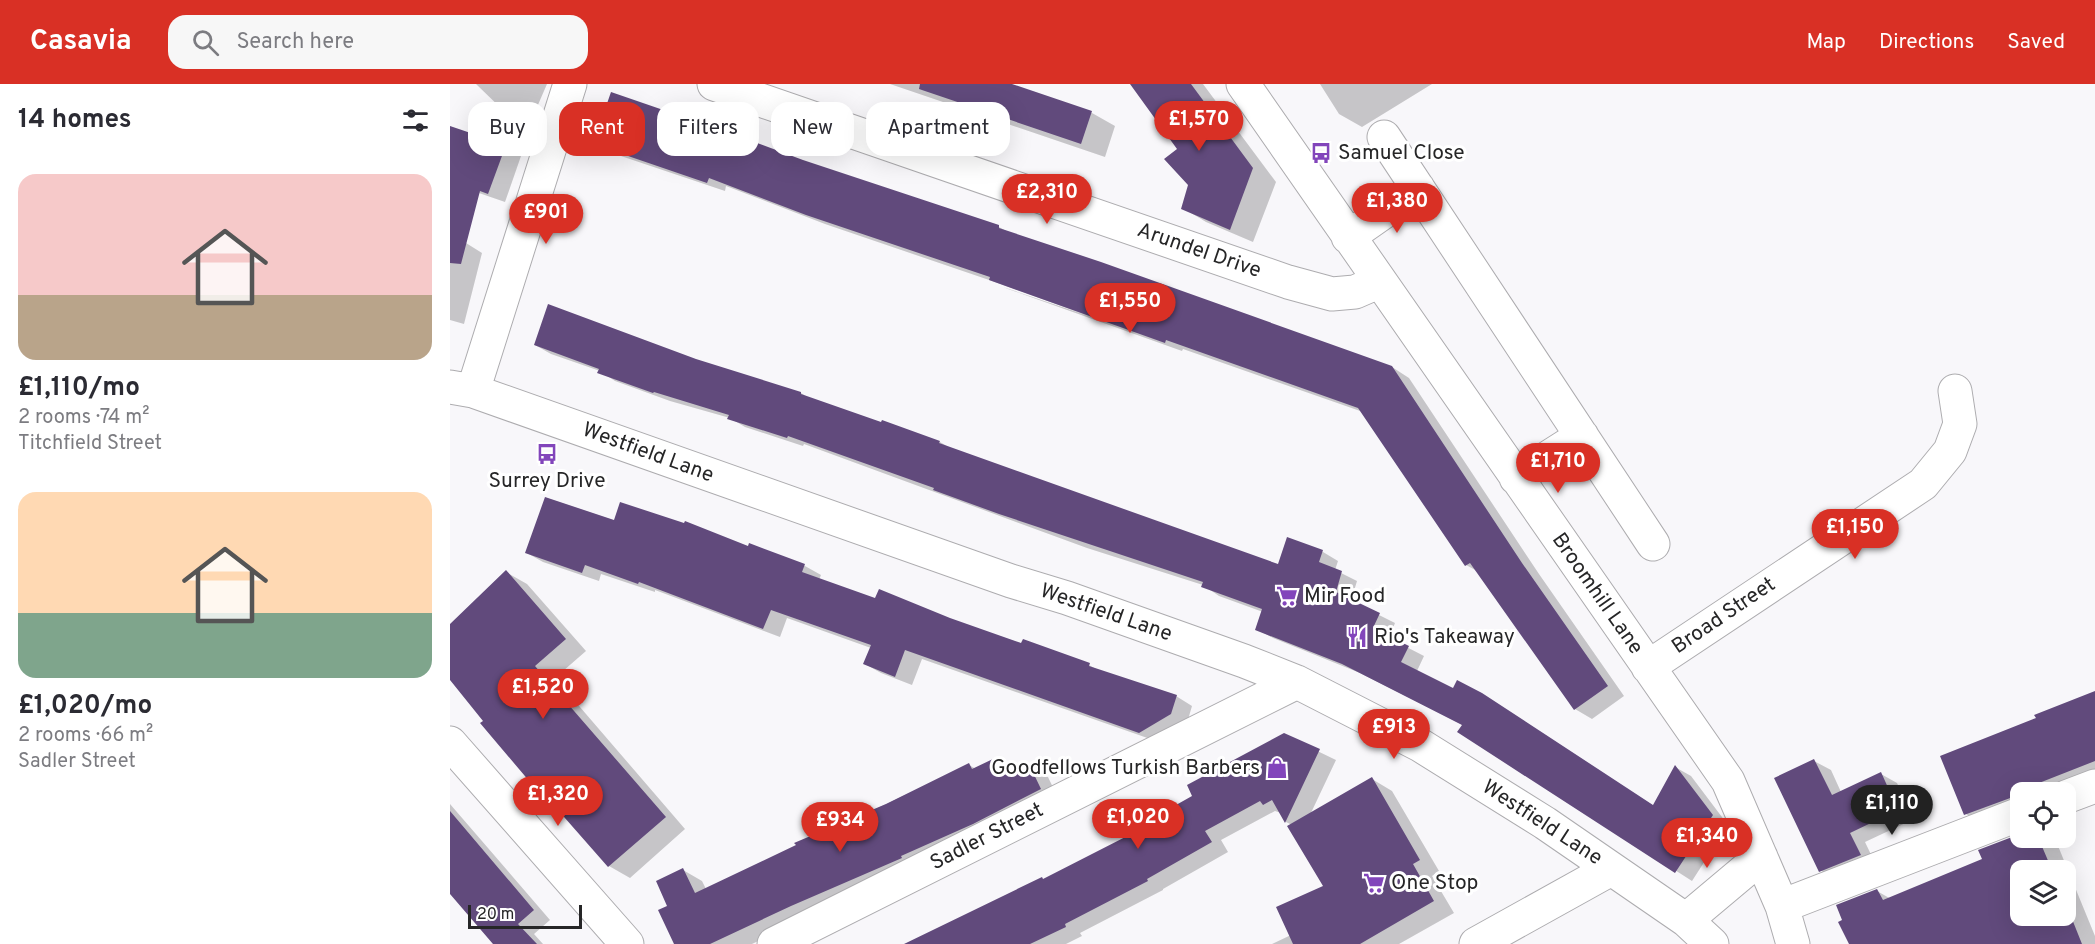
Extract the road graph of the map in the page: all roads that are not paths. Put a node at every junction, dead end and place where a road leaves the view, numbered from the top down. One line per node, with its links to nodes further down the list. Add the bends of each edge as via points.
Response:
1 (570, 84): 9 (street)
2 (714, 84): 4 (street, Arundel Drive)
3 (1243, 84): 7 (street, Broomhill Lane)
4 (788, 96): 8 (street, Arundel Drive, via 1288,282 1332,294 1355,292)
5 (1384, 137): 6 (street)
6 (1418, 188): 7 (street); 11 (street)
7 (1348, 237): 8 (street, Broomhill Lane)
8 (1378, 282): 12 (street, Broomhill Lane)
9 (462, 389): 15 (street, Westfield Lane)
10 (1955, 391): 14 (street, Broad Street, via 1960,424 1950,451 1923,484)
11 (1582, 436): 12 (street); 13 (street)
12 (1516, 478): 14 (street, Broomhill Lane)
13 (1653, 544)
14 (1648, 667): 20 (street, Broomhill Lane, via 1728,781)
15 (1297, 682): 21 (street, Westfield Lane, via 1420,745); 25 (street, Sadler Street)
16 (450, 743): 24 (street)
17 (2095, 786): 18 (street)
18 (2076, 793)
19 (2010, 818): 22 (street)
20 (1761, 857): 22 (street, Broomhill Lane); 23 (street)
21 (1611, 869): 23 (street, Westfield Lane); 26 (street)
22 (1782, 906): 28 (street, Broomhill Lane)
23 (1686, 920): 27 (street, Westfield Lane)
24 (627, 944)
25 (774, 944)
26 (1476, 944)
27 (1712, 944)
28 (1793, 944)

